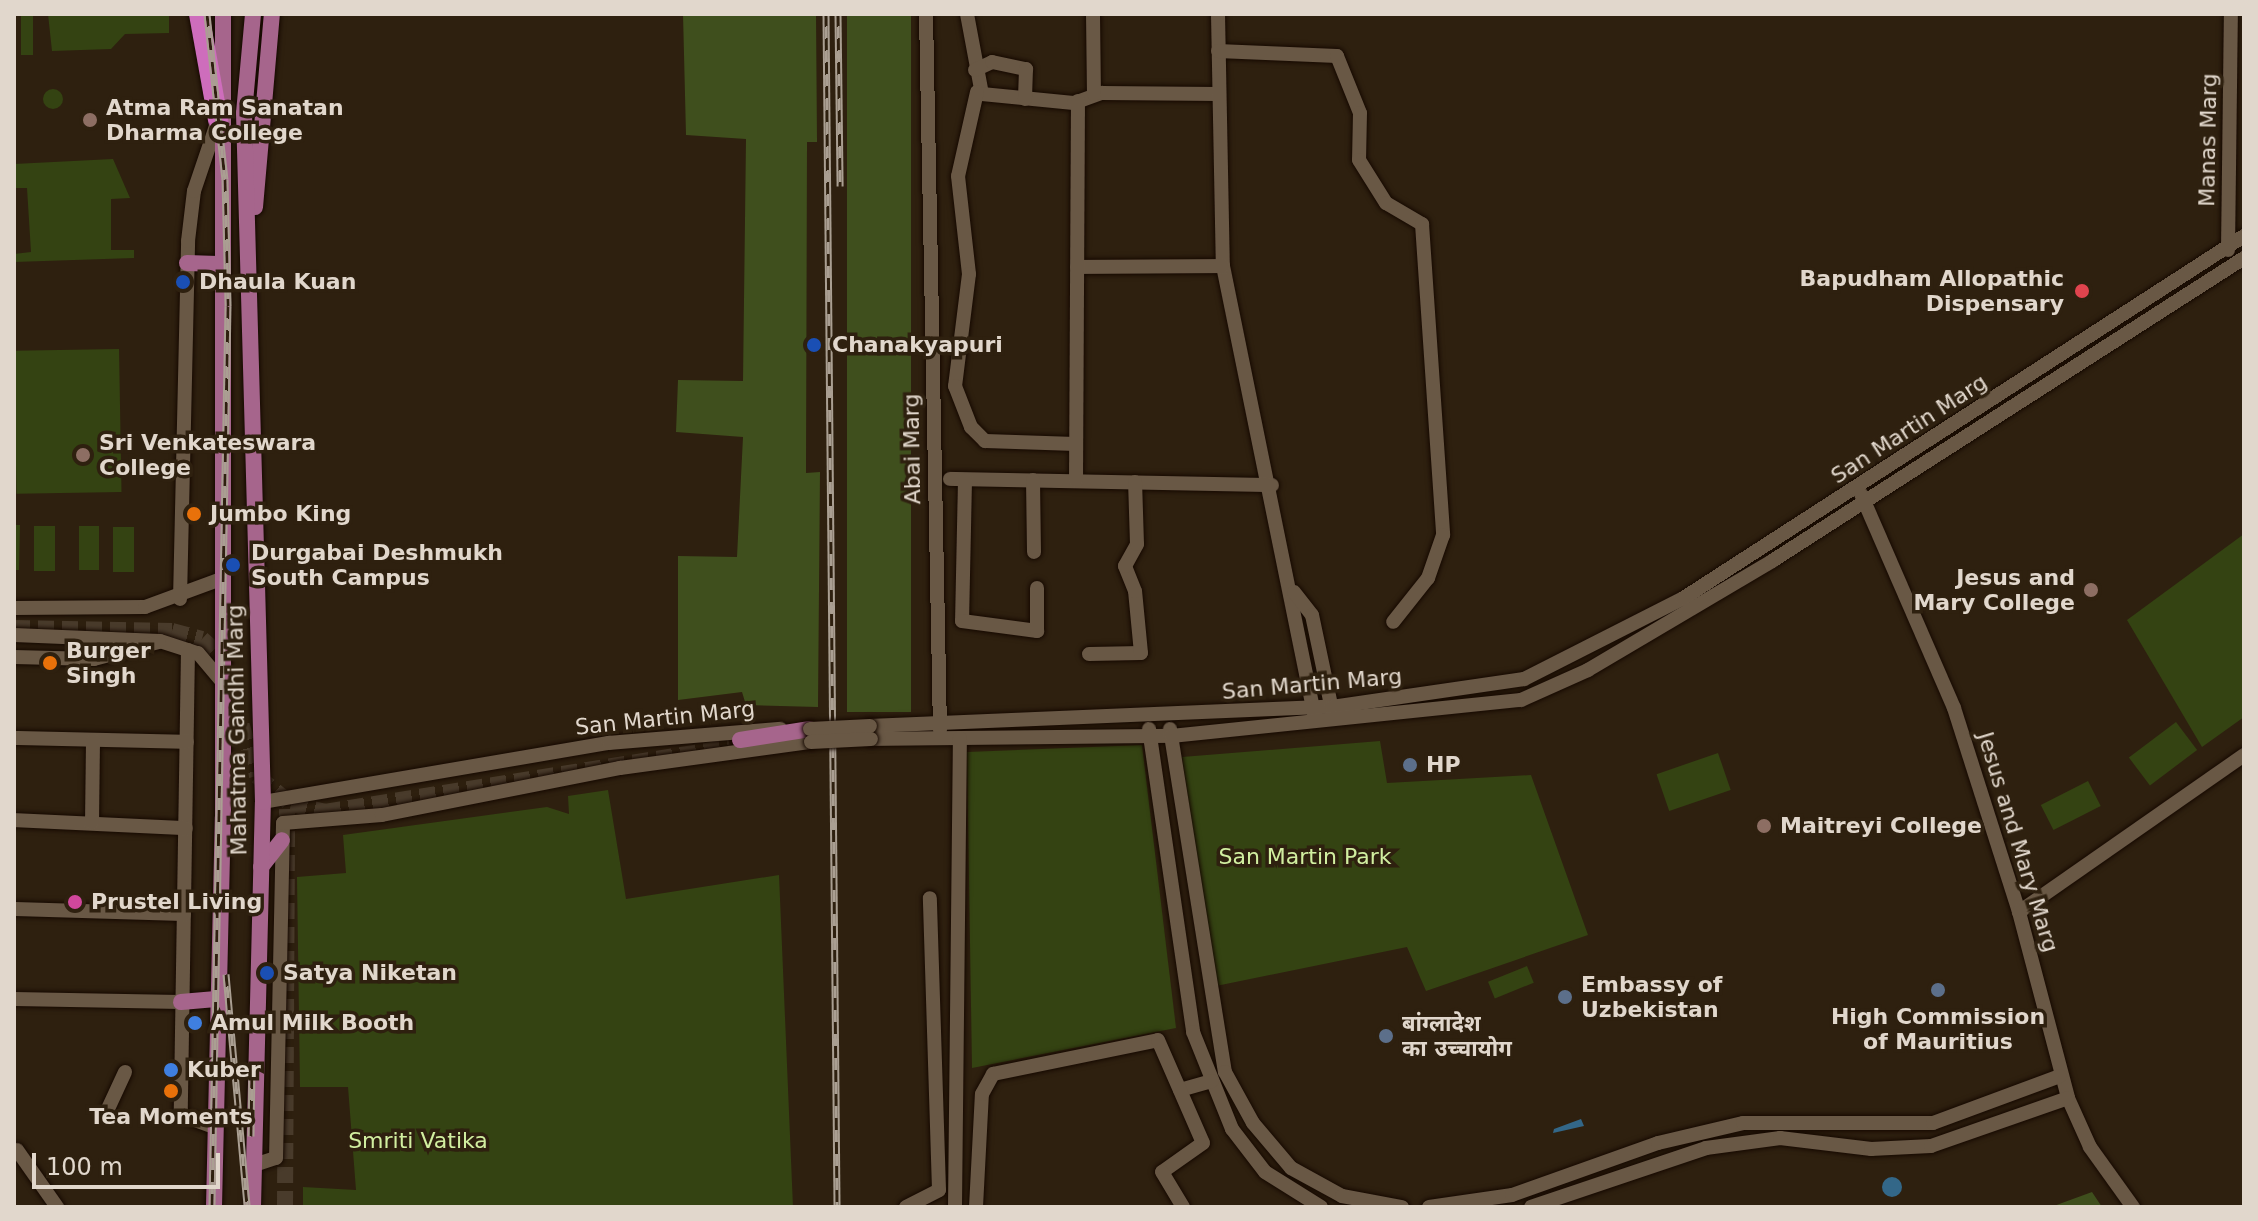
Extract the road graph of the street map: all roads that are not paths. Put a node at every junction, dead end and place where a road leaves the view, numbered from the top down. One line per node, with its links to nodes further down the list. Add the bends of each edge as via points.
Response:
1 (199, 14): 17 (highway)
2 (223, 14): 17 (main road, Mahatma Gandhi Marg)
3 (253, 14): 18 (main road, Mahatma Gandhi Marg, via 244,113)
4 (272, 14): 18 (main road, via 261,178)
5 (926, 14): 54 (street, Abai Marg)
6 (967, 14): 11 (street)
7 (1093, 14): 13 (street)
8 (1218, 14): 10 (street)
9 (2231, 14): 20 (street, Manas Marg)
10 (1218, 51): 14 (street); 39 (street, via 1337,56 1360,113 1359,160 1386,203 1422,224 1443,535 1428,578)
11 (975, 70): 12 (street); 15 (street, via 992,62 1026,69)
12 (977, 92): 15 (street); 27 (street, via 958,176 969,274 955,386 971,427 985,441)
13 (1094, 94): 14 (street); 16 (street)
14 (1218, 94): 24 (street)
15 (1025, 99): 16 (street)
16 (1078, 101): 25 (street)
17 (218, 120): 22 (street, via 194,191); 23 (main road, Mahatma Gandhi Marg)
18 (250, 229): 65 (main road, Mahatma Gandhi Marg)
19 (2244, 236): 20 (street, San Martin Marg)
20 (2228, 244): 26 (street, Manas Marg); 32 (street, San Martin Marg)
21 (2244, 258): 26 (street, San Martin Marg)
22 (187, 263): 23 (main road); 37 (street)
23 (218, 264): 34 (main road, Mahatma Gandhi Marg)
24 (1223, 266): 25 (street); 31 (street)
25 (1077, 267): 27 (street)
26 (2229, 267): 32 (street, San Martin Marg)
27 (1076, 444): 29 (street)
28 (1033, 480): 29 (street); 33 (street); 35 (street, via 957,480 962,621 1037,631)
29 (1076, 481): 30 (street)
30 (1135, 482): 31 (street); 44 (street, via 1137,544 1125,566 1135,591 1141,653)
31 (1272, 485): 36 (street)
32 (1861, 494): 48 (street, San Martin Marg, via 1682,599 1524,679); 52 (street, San Martin Marg, via 1555,687 1493,706); 74 (street, Jesus and Mary Marg, via 1952,705)
33 (1034, 552)
34 (221, 579): 37 (street); 47 (main road, Mahatma Gandhi Marg)
35 (1037, 588)
36 (1294, 592): 48 (street, via 1312,615); 49 (street, via 1290,618)
37 (180, 599): 38 (street, via 145,607)
38 (14, 608)
39 (1393, 622)
40 (14, 635): 41 (street)
41 (96, 637): 42 (street); 46 (street)
42 (160, 641): 43 (street); 46 (street)
43 (188, 650): 47 (street); 61 (street)
44 (1089, 654)
45 (14, 657): 46 (street)
46 (94, 659)
47 (220, 679): 77 (main road, Mahatma Gandhi Marg)
48 (1332, 707): 49 (street, San Martin Marg); 52 (street)
49 (1312, 708): 50 (street, San Martin Marg); 53 (street)
50 (1169, 718): 51 (street, San Martin Marg); 56 (street)
51 (1148, 719): 54 (street, San Martin Marg); 57 (street)
52 (1334, 724): 53 (street, San Martin Marg)
53 (1316, 725): 56 (street, San Martin Marg)
54 (940, 730): 55 (street, San Martin Marg, bridge); 59 (street, San Martin Marg)
55 (810, 735): 62 (main road); 64 (street, San Martin Marg, via 609,743); 66 (street, San Martin Marg)
56 (1171, 736): 57 (street, San Martin Marg); 79 (street)
57 (1150, 737): 59 (street, San Martin Marg); 80 (street)
58 (14, 738): 60 (street)
59 (960, 738): 93 (street)
60 (93, 740): 61 (street); 68 (street)
61 (187, 742): 69 (street)
62 (741, 743)
63 (2244, 755): 74 (street)
64 (404, 781): 65 (street, San Martin Marg); 66 (street)
65 (263, 802): 71 (main road, Mahatma Gandhi Marg)
66 (408, 811): 70 (street, San Martin Marg, via 283,823)
67 (14, 820): 68 (street)
68 (92, 823): 69 (street)
69 (186, 828): 75 (street)
70 (282, 840): 71 (main road); 91 (street, via 276,1158)
71 (260, 868): 91 (main road, Mahatma Gandhi Marg)
72 (930, 898): 92 (street)
73 (14, 909): 75 (street)
74 (2019, 912): 82 (street, Jesus and Mary Marg)
75 (184, 914): 78 (street)
76 (14, 999): 78 (street)
77 (219, 999): 78 (main road); 88 (main road, Mahatma Gandhi Marg)
78 (181, 1002): 88 (street, via 181,1115)
79 (1213, 1027): 80 (street); 95 (street, via 1225,1072 1266,1143 1291,1168)
80 (1193, 1032): 83 (street)
81 (125, 1072): 86 (street)
82 (2060, 1076): 85 (street, Jesus and Mary Marg); 87 (street)
83 (1212, 1081): 84 (street); 102 (street, via 1232,1129 1265,1172)
84 (1180, 1090): 100 (street, via 1158,1040 993,1074 982,1094); 101 (street, via 1203,1143 1162,1172)
85 (2068, 1098): 89 (street); 106 (street, Jesus and Mary Marg, via 2090,1147)
86 (107, 1111)
87 (1958, 1116): 89 (street); 94 (street, via 1905,1128 1743,1123 1654,1145)
88 (216, 1128): 97 (main road, Mahatma Gandhi Marg)
89 (1963, 1139): 105 (street, via 1905,1149 1744,1141)
90 (17, 1150): 96 (street)
91 (254, 1165): 98 (main road, Mahatma Gandhi Marg)
92 (939, 1190): 93 (street); 99 (street)
93 (955, 1200)
94 (1513, 1201): 104 (street)
95 (1350, 1203): 103 (street)
96 (57, 1207)
97 (214, 1207)
98 (253, 1207)
99 (906, 1207)
100 (976, 1207)
101 (1183, 1207)
102 (1321, 1207)
103 (1402, 1207)
104 (1429, 1207)
105 (1531, 1207)
106 (2133, 1207)

